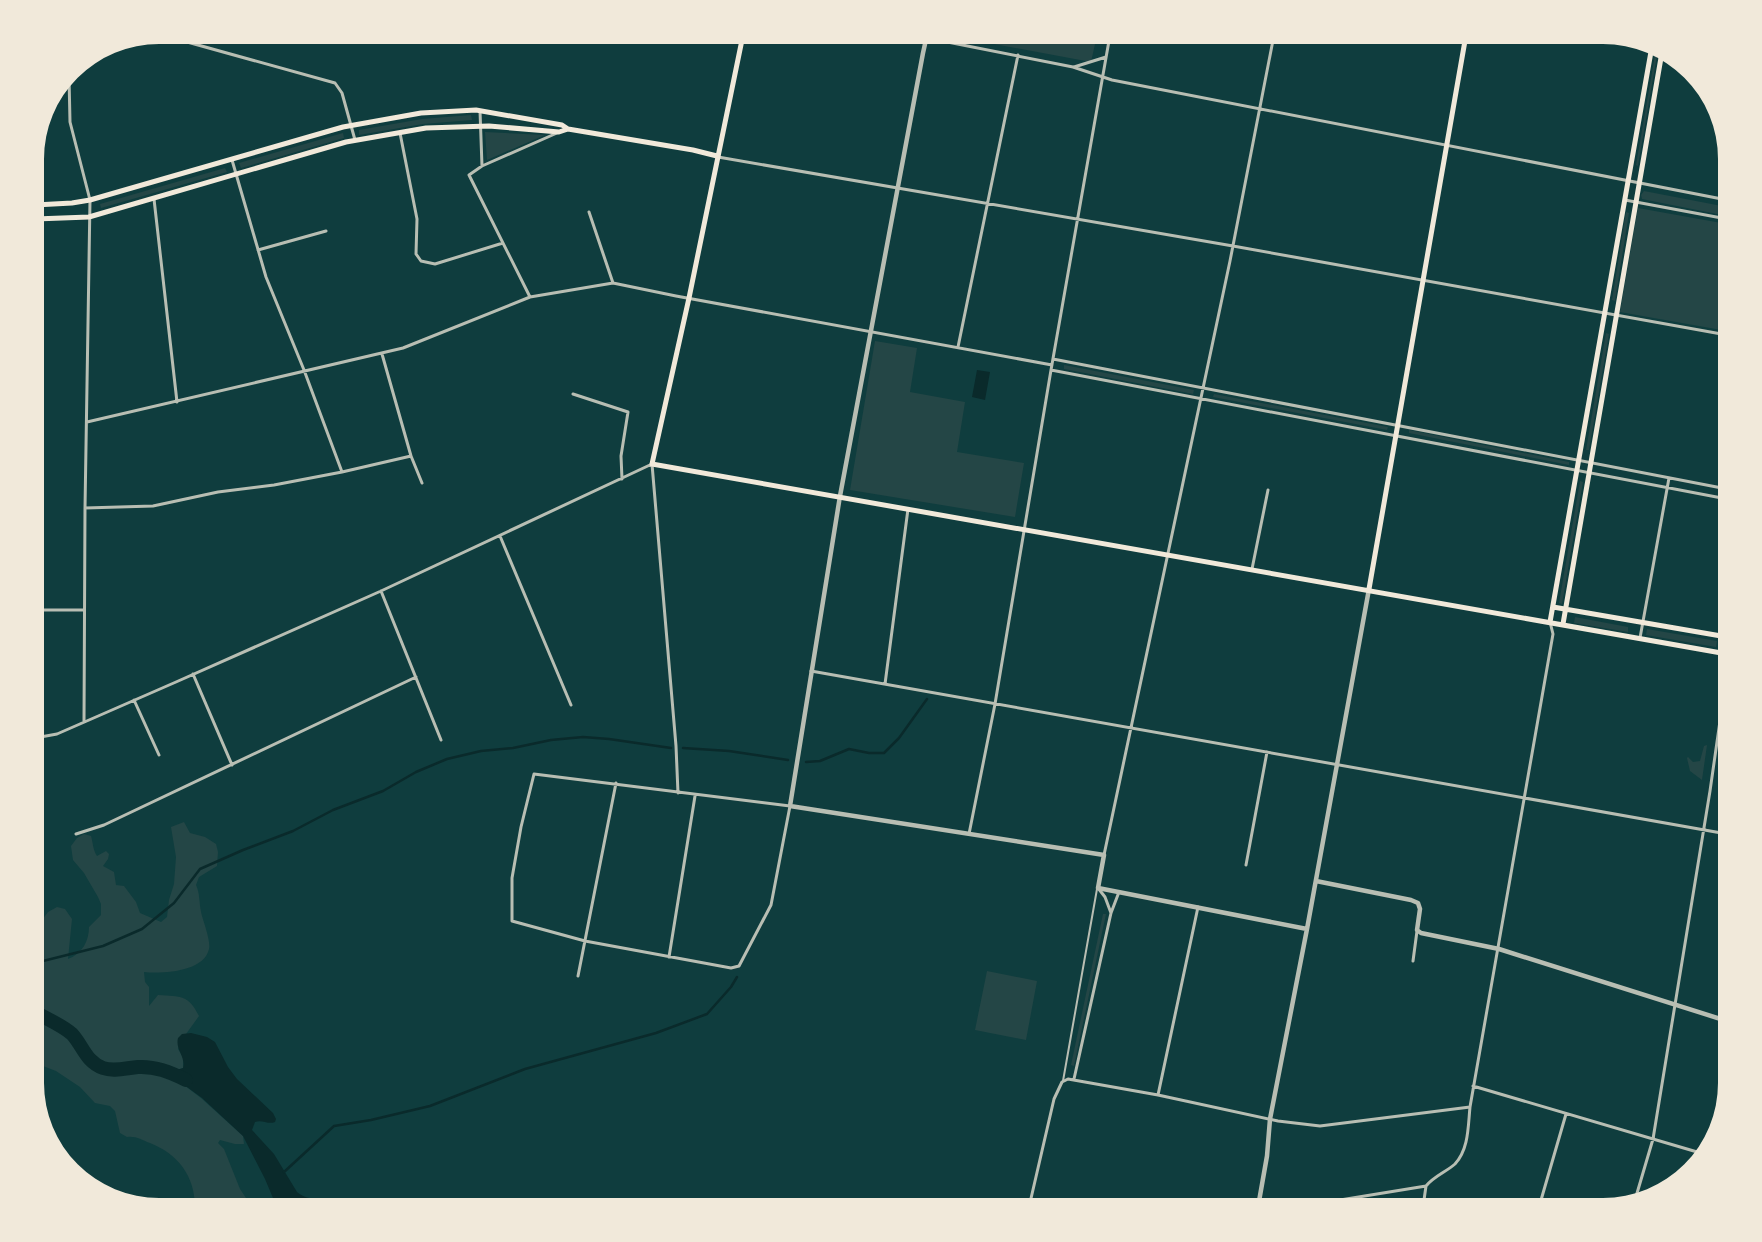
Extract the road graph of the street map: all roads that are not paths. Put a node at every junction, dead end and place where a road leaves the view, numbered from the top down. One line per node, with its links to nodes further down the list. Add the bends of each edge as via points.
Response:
1 (194, 44): 19 (street, via 335,83 342,93)
2 (741, 44): 25 (main road)
3 (925, 44): 31 (street)
4 (965, 44): 9 (street)
5 (1108, 44): 10 (street)
6 (1272, 44): 15 (street)
7 (1464, 44): 24 (main road)
8 (1650, 54): 29 (main road)
9 (1018, 55): 12 (street); 37 (street)
10 (1106, 56): 12 (street); 13 (street)
11 (1661, 59): 30 (main road)
12 (1073, 67): 13 (street)
13 (1103, 78): 15 (street); 43 (street)
14 (69, 87): 34 (street, via 70,122)
15 (1259, 109): 24 (street); 46 (street)
16 (480, 111): 17 (street); 18 (main road); 19 (main road, via 421,113)
17 (480, 125): 21 (main road); 22 (main road); 27 (street)
18 (562, 125): 20 (main road); 22 (street)
19 (352, 126): 23 (street); 26 (main road)
20 (568, 129): 22 (main road); 25 (main road)
21 (400, 132): 23 (main road); 45 (street, via 417,219 416,254 421,261 435,264)
22 (560, 132): 27 (street)
23 (355, 140): 28 (main road)
24 (1447, 146): 29 (street); 48 (main road)
25 (717, 156): 31 (street); 51 (main road)
26 (232, 160): 28 (street); 34 (main road)
27 (482, 166): 45 (street, via 469,175)
28 (236, 175): 33 (main road); 47 (street)
29 (1628, 181): 30 (street); 35 (main road)
30 (1640, 183): 32 (street); 36 (main road)
31 (898, 187): 37 (street); 54 (street)
32 (1718, 198)
33 (154, 199): 40 (main road); 64 (street)
34 (90, 200): 38 (main road); 40 (street)
35 (1625, 200): 36 (street); 52 (main road)
36 (1636, 202): 41 (street); 53 (main road)
37 (987, 203): 43 (street); 56 (street)
38 (44, 204)
39 (589, 212): 49 (street)
40 (89, 217): 42 (main road); 65 (street)
41 (1718, 217)
42 (44, 219)
43 (1078, 219): 46 (street); 58 (street)
44 (326, 231): 47 (street)
45 (503, 243): 50 (street)
46 (1233, 246): 48 (street); 61 (street)
47 (258, 250): 60 (street)
48 (1424, 280): 52 (street); 66 (main road)
49 (613, 283): 50 (street); 51 (street)
50 (530, 297): 57 (street)
51 (689, 298): 54 (street); 71 (main road)
52 (1605, 314): 53 (street); 69 (main road)
53 (1616, 316): 55 (street); 70 (main road)
54 (872, 331): 56 (street); 81 (street)
55 (1718, 333)
56 (958, 348): 59 (street)
57 (382, 354): 60 (street); 68 (street)
58 (1053, 359): 59 (street); 61 (street)
59 (1051, 368): 63 (street); 85 (street)
60 (304, 370): 64 (street); 73 (street)
61 (1202, 388): 63 (street); 66 (street)
62 (573, 394): 76 (street, via 628,412 621,456)
63 (1200, 398): 67 (street); 87 (street)
64 (177, 402): 65 (street)
65 (87, 422): 83 (street)
66 (1398, 426): 67 (main road); 69 (street)
67 (1396, 436): 72 (street); 89 (main road)
68 (411, 456): 73 (street); 77 (street)
69 (1580, 461): 70 (street); 72 (main road)
70 (1590, 463): 74 (main road); 75 (street)
71 (652, 464): 76 (street); 81 (main road); 119 (street)
72 (1578, 470): 74 (street); 91 (main road)
73 (342, 472): 83 (street, via 153,506)
74 (1589, 472): 79 (street); 92 (main road)
75 (1669, 478): 78 (street); 79 (street)
76 (622, 479): 86 (street)
77 (422, 483)
78 (1718, 486)
79 (1667, 487): 82 (street); 96 (street)
80 (1268, 490): 88 (street)
81 (840, 496): 84 (main road); 102 (street)
82 (1718, 497)
83 (85, 508): 94 (street)
84 (908, 508): 85 (main road); 105 (street)
85 (1024, 529): 87 (main road); 107 (street)
86 (500, 536): 90 (street); 108 (street)
87 (1167, 554): 88 (main road); 110 (street)
88 (1252, 569): 89 (main road)
89 (1369, 589): 95 (main road); 117 (street)
90 (381, 590): 103 (street); 104 (street)
91 (1553, 607): 92 (main road); 95 (main road)
92 (1565, 609): 96 (main road); 97 (main road)
93 (44, 610): 94 (street)
94 (84, 610): 109 (street)
95 (1550, 622): 97 (main road); 98 (street)
96 (1643, 623): 99 (main road); 100 (street)
97 (1563, 624): 98 (street); 100 (main road)
98 (1553, 634): 121 (street)
99 (1718, 636)
100 (1640, 638): 101 (main road)
101 (1718, 652)
102 (811, 671): 105 (street); 122 (street)
103 (193, 674): 106 (street); 116 (street)
104 (416, 677): 113 (street); 116 (street)
105 (885, 684): 107 (street)
106 (134, 700): 109 (street); 115 (street)
107 (995, 704): 110 (street); 126 (street)
108 (571, 705)
109 (84, 721): 112 (street)
110 (1130, 728): 114 (street); 127 (street)
111 (1718, 731): 123 (street)
112 (44, 736)
113 (441, 740)
114 (1266, 752): 117 (street); 128 (street)
115 (159, 755)
116 (232, 765): 125 (street, via 104,825)
117 (1337, 765): 121 (street); 129 (street)
118 (616, 783): 119 (street); 136 (street); 136 (street, via 534,774 521,826 512,878 512,921)
119 (678, 793): 120 (street)
120 (696, 796): 122 (street); 138 (street)
121 (1524, 798): 123 (street); 137 (street)
122 (790, 806): 126 (street); 138 (street, via 772,905 738,966 731,968)
123 (1703, 830): 124 (street); 141 (street)
124 (1718, 832)
125 (76, 834)
126 (969, 834): 127 (street)
127 (1104, 855): 130 (street)
128 (1246, 865)
129 (1316, 882): 134 (street); 135 (street, via 1412,900 1420,909)
130 (1098, 888): 131 (street); 133 (street); 144 (lane)
131 (1119, 892): 132 (street); 133 (street)
132 (1198, 908): 134 (street); 146 (street)
133 (1112, 913): 143 (street)
134 (1307, 929): 149 (street)
135 (1417, 930): 137 (street); 139 (street)
136 (585, 941): 138 (street); 140 (street)
137 (1499, 949): 141 (street); 145 (street)
138 (669, 957)
139 (1413, 962)
140 (578, 976)
141 (1675, 1005): 142 (street); 150 (street)
142 (1718, 1018)
143 (1074, 1079): 144 (street); 146 (street)
144 (1063, 1081): 154 (street, via 1054,1099)
145 (1474, 1086): 147 (street); 148 (street)
146 (1158, 1095): 149 (street)
147 (1470, 1107): 149 (street, via 1320,1126); 152 (street, via 1466,1145 1455,1164)
148 (1566, 1114): 150 (street); 158 (street)
149 (1270, 1119): 155 (street)
150 (1653, 1139): 151 (street); 153 (street)
151 (1695, 1151)
152 (1426, 1186): 156 (street); 157 (street)
153 (1636, 1193)
154 (1031, 1198)
155 (1260, 1198)
156 (1352, 1198)
157 (1424, 1198)
158 (1542, 1198)

